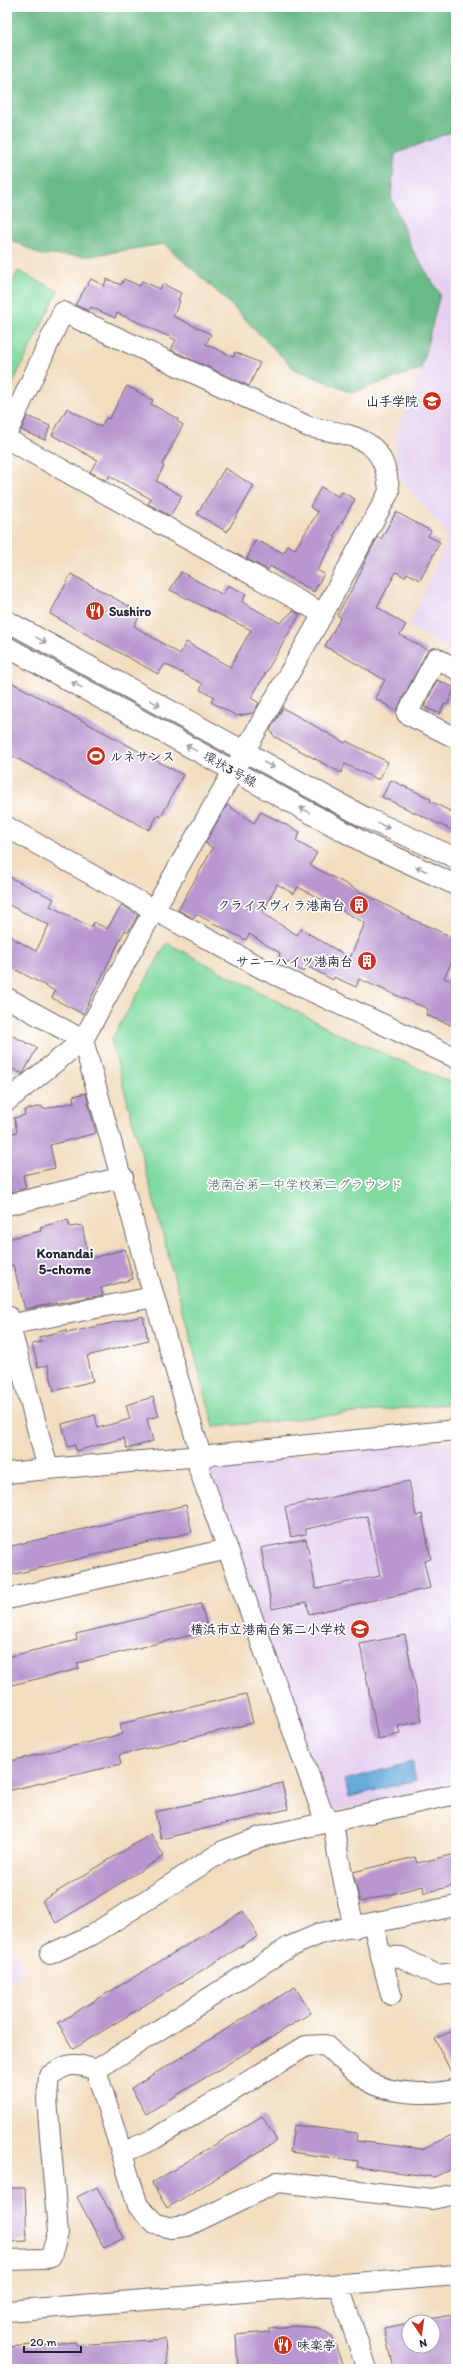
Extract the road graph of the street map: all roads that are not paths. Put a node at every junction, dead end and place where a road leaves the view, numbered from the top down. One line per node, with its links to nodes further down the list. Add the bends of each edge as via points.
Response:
1 (7, 433): 3 (street, via 63,312 309,427 350,435 377,450 388,472 389,492)
2 (7, 439): 3 (street)
3 (323, 614): 8 (street)
4 (7, 621): 8 (street, 環状3号線, one-way to 8)
5 (7, 647): 9 (street, 環状3号線, one-way to 5)
6 (456, 669): 7 (street, via 436,658 408,714)
7 (456, 738)
8 (245, 752): 9 (street); 11 (street, 環状3号線, one-way to 11, via 364,817)
9 (234, 771): 12 (street, 環状3号線, one-way to 9, via 365,843); 13 (street)
10 (7, 827): 13 (street)
11 (456, 858)
12 (456, 885)
13 (154, 910): 15 (street); 16 (street, via 272,973)
14 (7, 998): 15 (street)
15 (84, 1040): 17 (street); 18 (street)
16 (456, 1058)
17 (7, 1101)
18 (122, 1177): 19 (street); 20 (street)
19 (7, 1206)
20 (154, 1297): 21 (street); 23 (street)
21 (8, 1321): 24 (street)
22 (456, 1430): 23 (street)
23 (201, 1456): 24 (street); 26 (street, via 198,1469)
24 (48, 1469): 25 (street)
25 (7, 1473)
26 (228, 1549): 27 (street); 29 (street, via 322,1812)
27 (7, 1599)
28 (456, 1794): 29 (street)
29 (333, 1822): 32 (street); 33 (street, via 260,1837 223,1851 92,1935)
30 (456, 1906): 31 (street)
31 (373, 1924): 32 (street); 34 (street)
32 (354, 1928): 37 (street, via 322,1933 289,1947)
33 (50, 1954)
34 (381, 1956): 35 (street, via 401,1957 437,1976); 36 (street)
35 (456, 1973)
36 (391, 1995)
37 (96, 2070): 39 (street); 41 (street, via 80,2064 62,2066 49,2076 47,2099 58,2233 56,2246 51,2256 43,2259)
38 (456, 2089): 39 (street, via 443,2094 394,2090 369,2082 325,2045 306,2046 154,2139)
39 (122, 2153): 40 (street, via 138,2206 156,2224 171,2228 187,2226 278,2182 432,2199)
40 (456, 2194)
41 (7, 2260)
42 (456, 2275): 43 (street)
43 (338, 2284): 44 (street); 45 (street)
44 (7, 2311)
45 (367, 2369)

